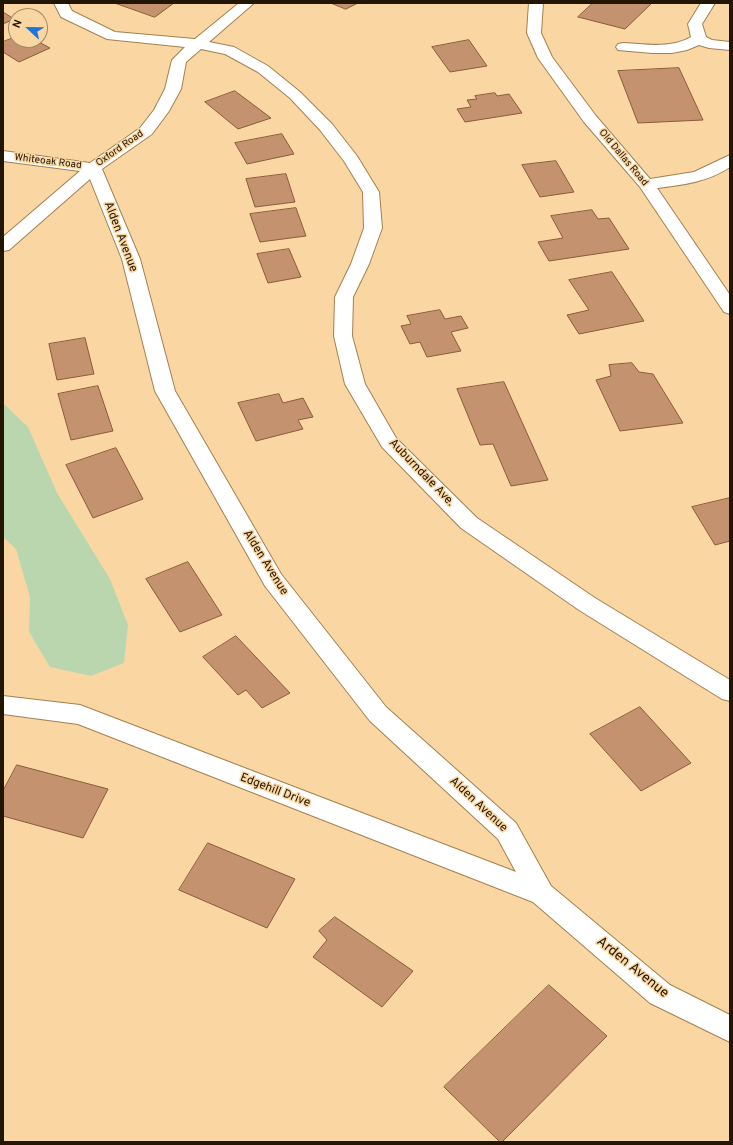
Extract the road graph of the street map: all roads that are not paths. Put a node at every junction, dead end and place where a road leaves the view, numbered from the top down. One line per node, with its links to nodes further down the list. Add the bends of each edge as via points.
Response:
1 (61, 3): 6 (street, Auburndale Ave., via 66,14 112,36)
2 (247, 3): 6 (street, Oxford Road)
3 (536, 3): 12 (street, Old Dallas Road, via 534,33 545,58 590,119)
4 (708, 3): 5 (street, via 695,24)
5 (699, 39): 7 (street, via 709,44); 8 (street, via 677,49)
6 (197, 44): 11 (street, Oxford Road, via 179,60 173,89 146,131); 15 (street, Auburndale Ave., via 229,50 263,69 295,95 347,153 372,192 373,228 344,297 343,336 355,384 389,442 469,523 587,604)
7 (730, 46)
8 (623, 47)
9 (3, 156): 11 (street, Whiteoak Road)
10 (730, 160): 12 (street, via 718,169 696,177)
11 (93, 168): 13 (street, Oxford Road); 17 (street, Alden Avenue, via 130,259 165,391 273,580 378,714 507,830)
12 (646, 184): 14 (street, Old Dallas Road)
13 (3, 246)
14 (730, 308)
15 (730, 692)
16 (3, 705): 17 (street, Edgehill Drive, via 80,715)
17 (542, 894): 18 (street, Arden Avenue, via 660,994)
18 (730, 1029)

